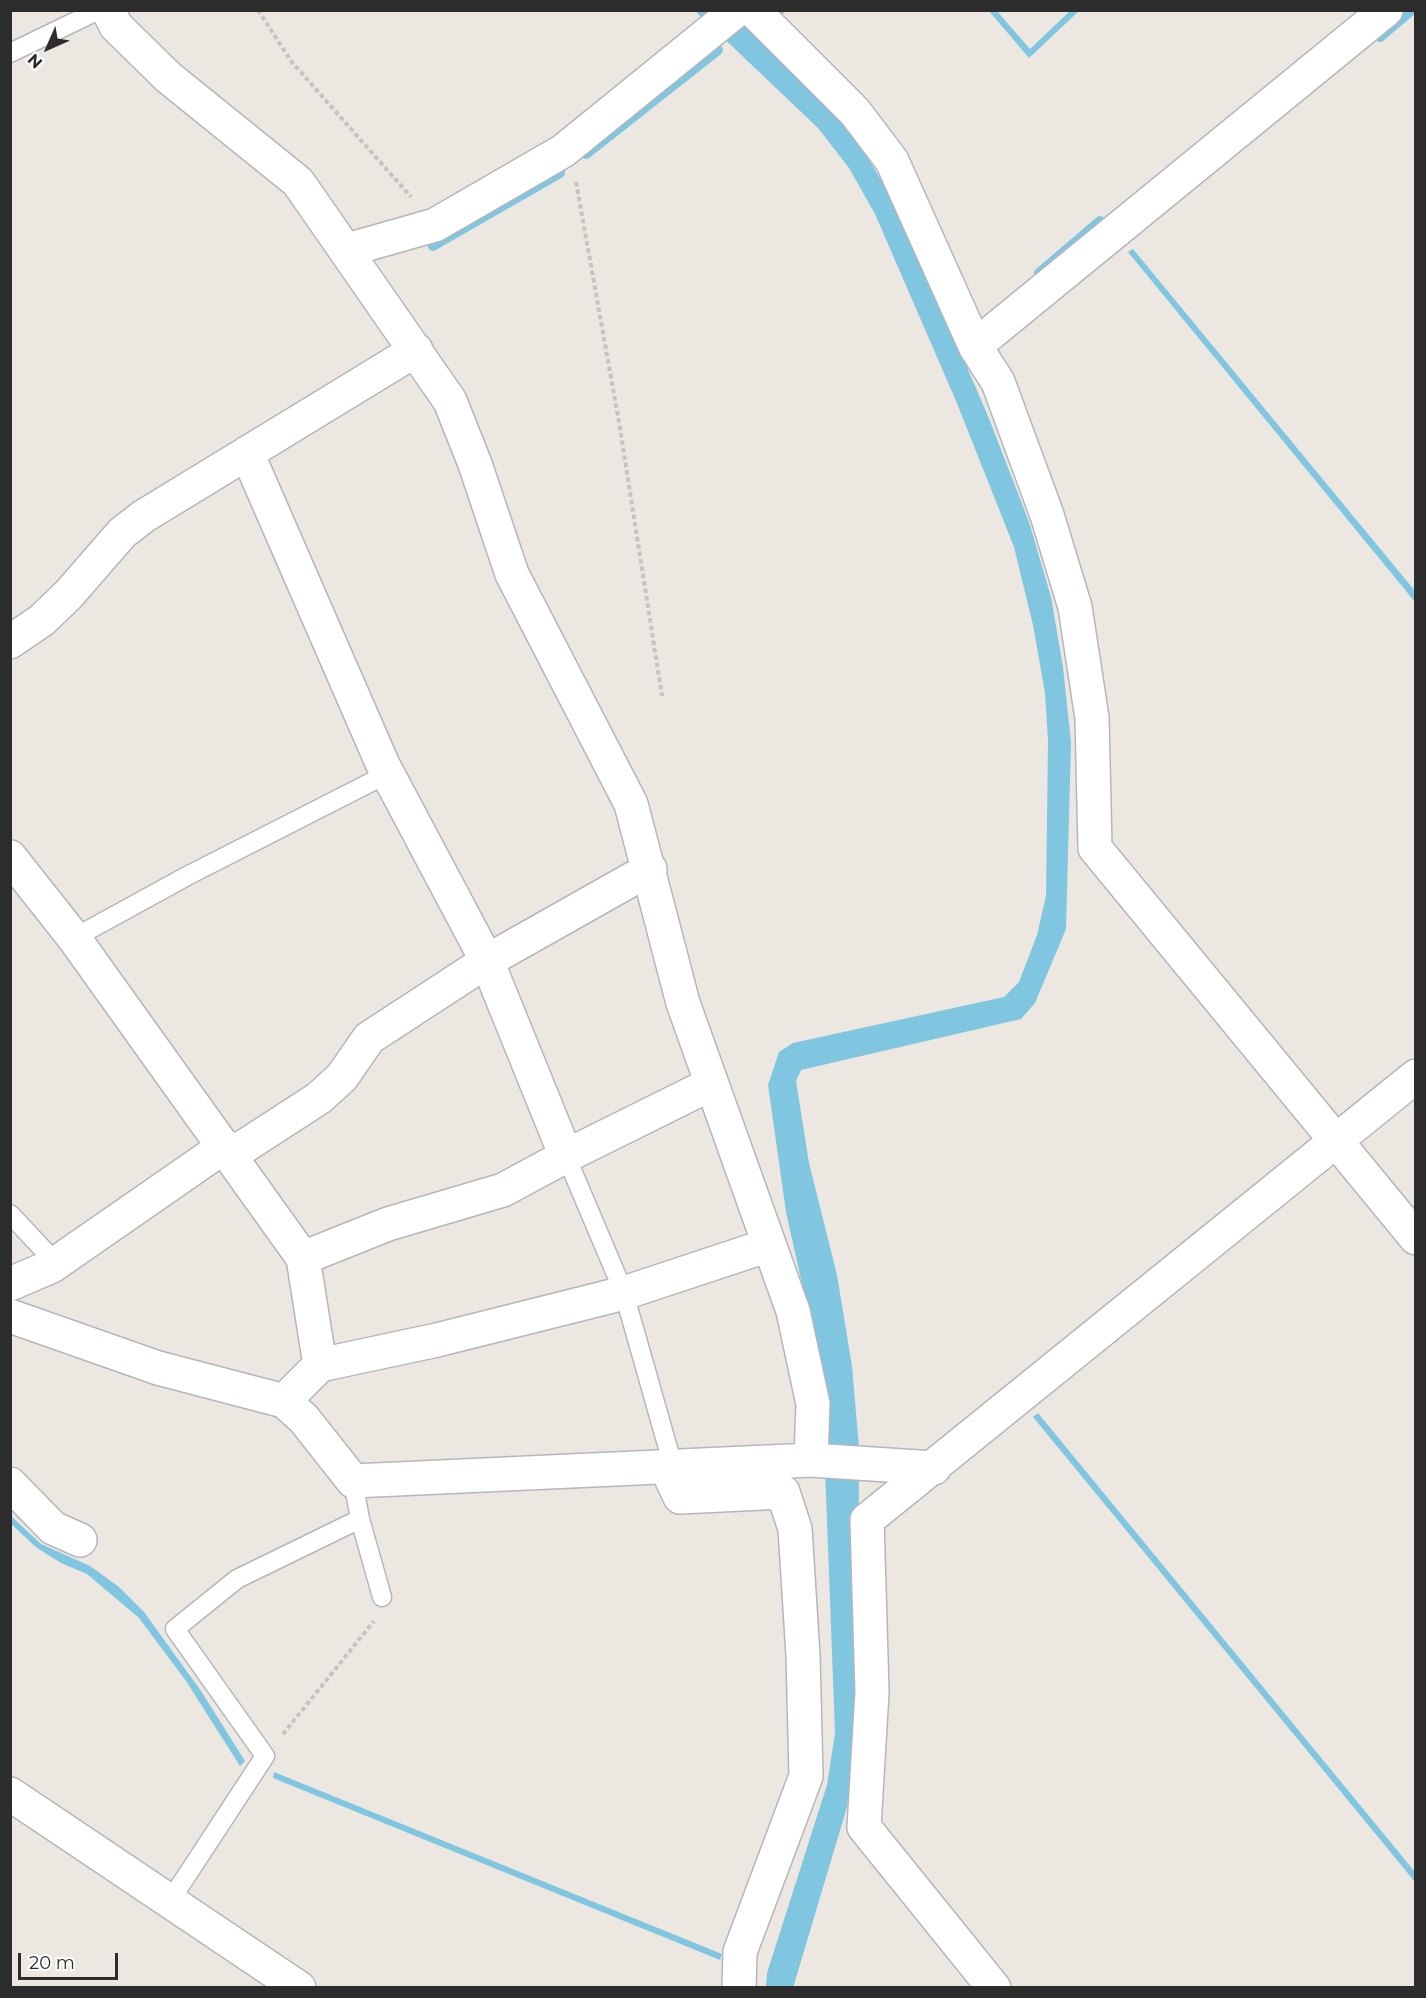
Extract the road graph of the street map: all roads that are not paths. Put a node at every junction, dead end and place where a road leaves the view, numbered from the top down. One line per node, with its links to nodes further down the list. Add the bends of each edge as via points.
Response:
1 (99, 10): 6 (lane)
2 (108, 10): 7 (street, via 117,26 168,77 298,182)
3 (736, 10): 7 (street, via 569,146 435,225)
4 (753, 10): 8 (street, via 855,112 892,161)
5 (1386, 10): 8 (street)
6 (10, 53)
7 (347, 250): 9 (street)
8 (975, 346): 19 (street, via 998,382 1047,515 1075,607 1092,718 1095,848)
9 (416, 350): 10 (street); 14 (street, via 450,401 512,574 631,804)
10 (247, 453): 11 (street, via 122,533 69,594 42,620); 12 (street)
11 (10, 642)
12 (387, 774): 15 (lane); 16 (street)
13 (10, 857): 15 (street)
14 (650, 869): 16 (street); 18 (street, via 683,1003)
15 (74, 938): 20 (street)
16 (487, 961): 20 (street, via 369,1038 342,1077 319,1098); 21 (street)
17 (1416, 1076): 19 (street)
18 (711, 1084): 21 (street); 24 (street)
19 (1336, 1141): 23 (street); 34 (street)
20 (228, 1151): 25 (street); 26 (street)
21 (566, 1156): 25 (street, via 504,1190 388,1224); 28 (lane)
22 (10, 1214): 26 (lane)
23 (1416, 1238)
24 (769, 1245): 28 (street); 32 (street, via 793,1311 813,1404)
25 (303, 1258): 30 (street)
26 (56, 1263): 27 (street)
27 (10, 1284)
28 (624, 1293): 30 (street); 33 (lane)
29 (10, 1316): 31 (street, via 158,1368)
30 (320, 1365): 31 (street)
31 (284, 1401): 35 (street)
32 (811, 1460): 33 (street); 34 (street)
33 (670, 1466): 35 (street); 43 (street, via 680,1497 783,1492 795,1529 806,1776 740,1952)
34 (934, 1468): 44 (street, via 867,1520 872,1692 864,1827)
35 (353, 1481): 37 (lane)
36 (10, 1484): 38 (street, via 53,1527)
37 (360, 1519): 39 (lane); 41 (lane, via 237,1579 175,1629 265,1756)
38 (80, 1540)
39 (382, 1597)
40 (10, 1794): 41 (street)
41 (170, 1901): 42 (street)
42 (299, 1988)
43 (739, 1988)
44 (994, 1988)

